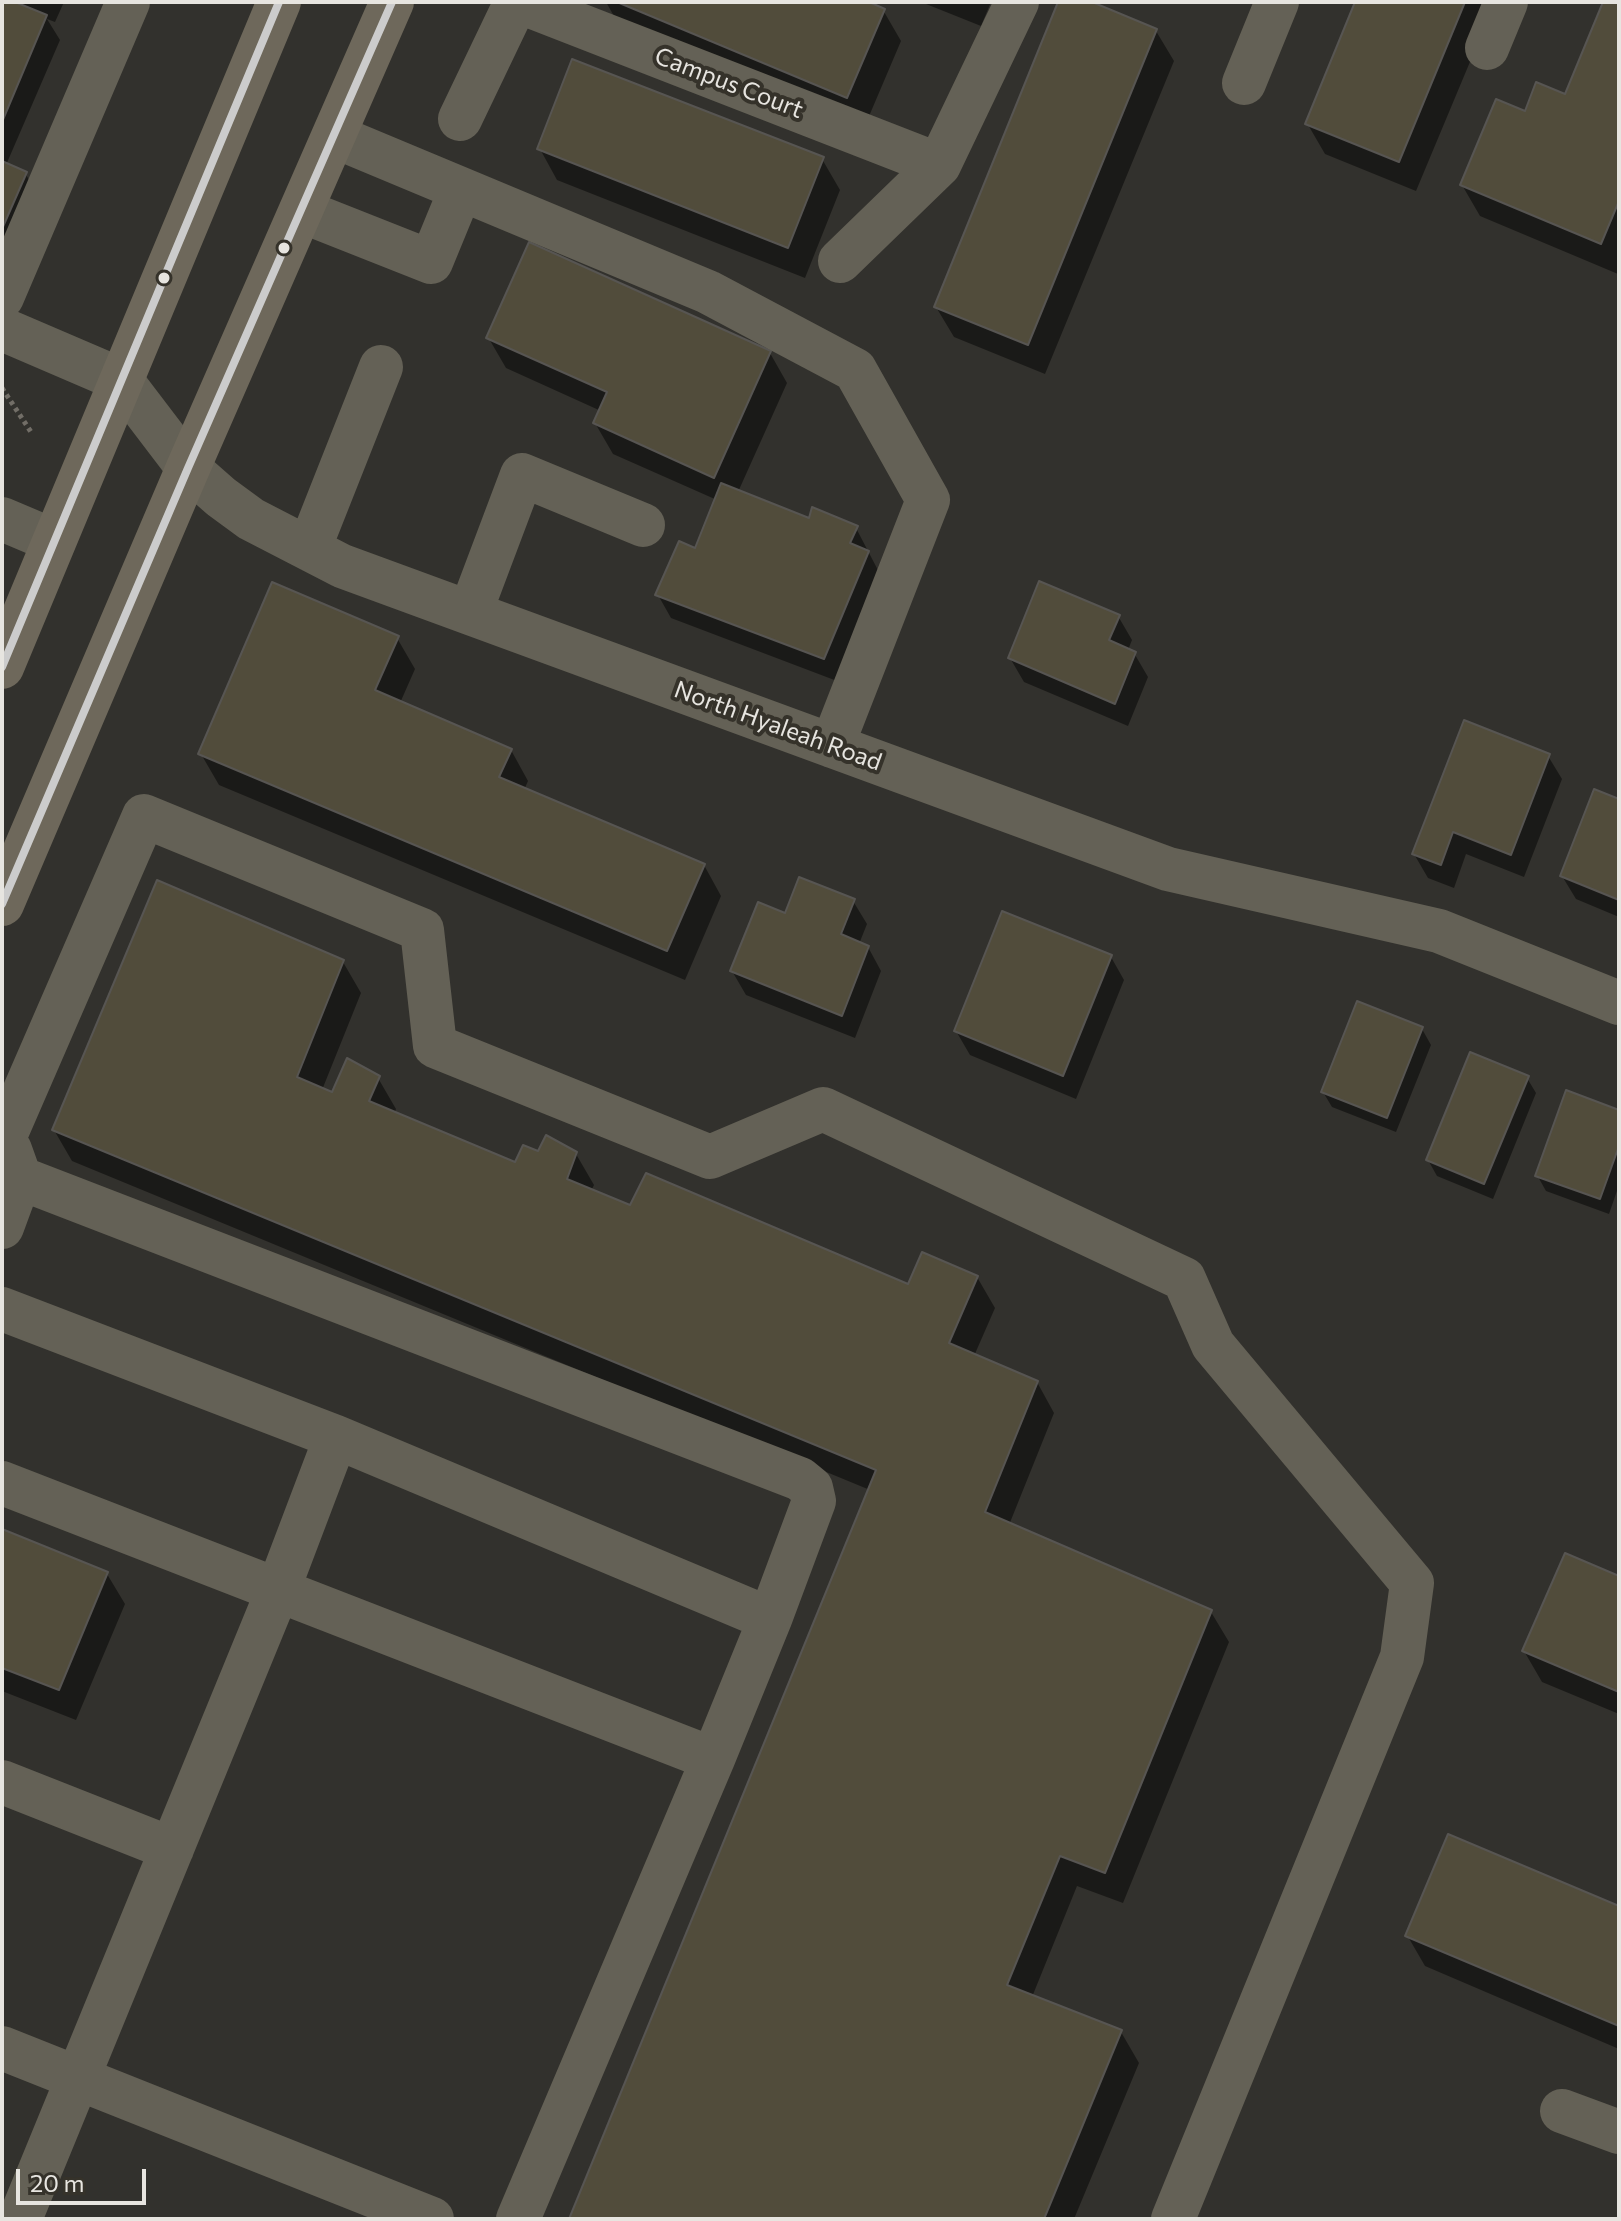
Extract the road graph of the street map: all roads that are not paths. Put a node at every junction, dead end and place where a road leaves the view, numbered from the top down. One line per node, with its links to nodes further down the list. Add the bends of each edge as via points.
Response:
1 (128, 2): 16 (street)
2 (279, 2): 19 (main road)
3 (392, 2): 11 (main road)
4 (518, 2): 10 (street); 12 (street, Campus Court)
5 (1017, 2): 12 (street)
6 (1277, 2): 9 (street)
7 (1506, 2): 8 (street)
8 (1487, 48)
9 (1244, 83)
10 (460, 119)
11 (334, 136): 13 (street); 14 (main road)
12 (939, 165): 15 (street)
13 (461, 189): 14 (street, via 431,262); 27 (street, via 708,292 855,370 928,500)
14 (302, 211): 20 (main road)
15 (840, 261)
16 (2, 297)
17 (2, 329): 19 (street, North Hyaleah Road)
18 (381, 367): 24 (street)
19 (121, 380): 20 (street, North Hyaleah Road); 23 (main road)
20 (188, 468): 24 (street, North Hyaleah Road, via 251,519); 28 (main road)
21 (2, 519): 23 (street)
22 (643, 525): 25 (street, via 522,475)
23 (54, 541): 26 (main road)
24 (309, 549): 25 (street, North Hyaleah Road)
25 (470, 613): 27 (street, North Hyaleah Road)
26 (2, 667)
27 (832, 746): 29 (street, North Hyaleah Road, via 1168,869 1439,931)
28 (2, 904)
29 (1619, 1003)
30 (3, 1136): 31 (street); 48 (street, via 144,816 422,930 435,1046 710,1157 823,1109 1184,1279 1213,1345 1412,1583 1402,1657)
31 (20, 1178): 32 (street); 37 (street, via 800,1479 811,1488 814,1501)
32 (2, 1227)
33 (2, 1309): 34 (street)
34 (336, 1437): 36 (street); 37 (street)
35 (2, 1483): 36 (street)
36 (278, 1590): 38 (street); 40 (street)
37 (770, 1619): 38 (street)
38 (713, 1759): 47 (street)
39 (2, 1782): 40 (street)
40 (172, 1849): 42 (street)
41 (2, 2048): 42 (street)
42 (78, 2078): 45 (street); 46 (street)
43 (1562, 2111): 44 (street)
44 (1619, 2132)
45 (20, 2219)
46 (432, 2219)
47 (518, 2219)
48 (1173, 2219)

